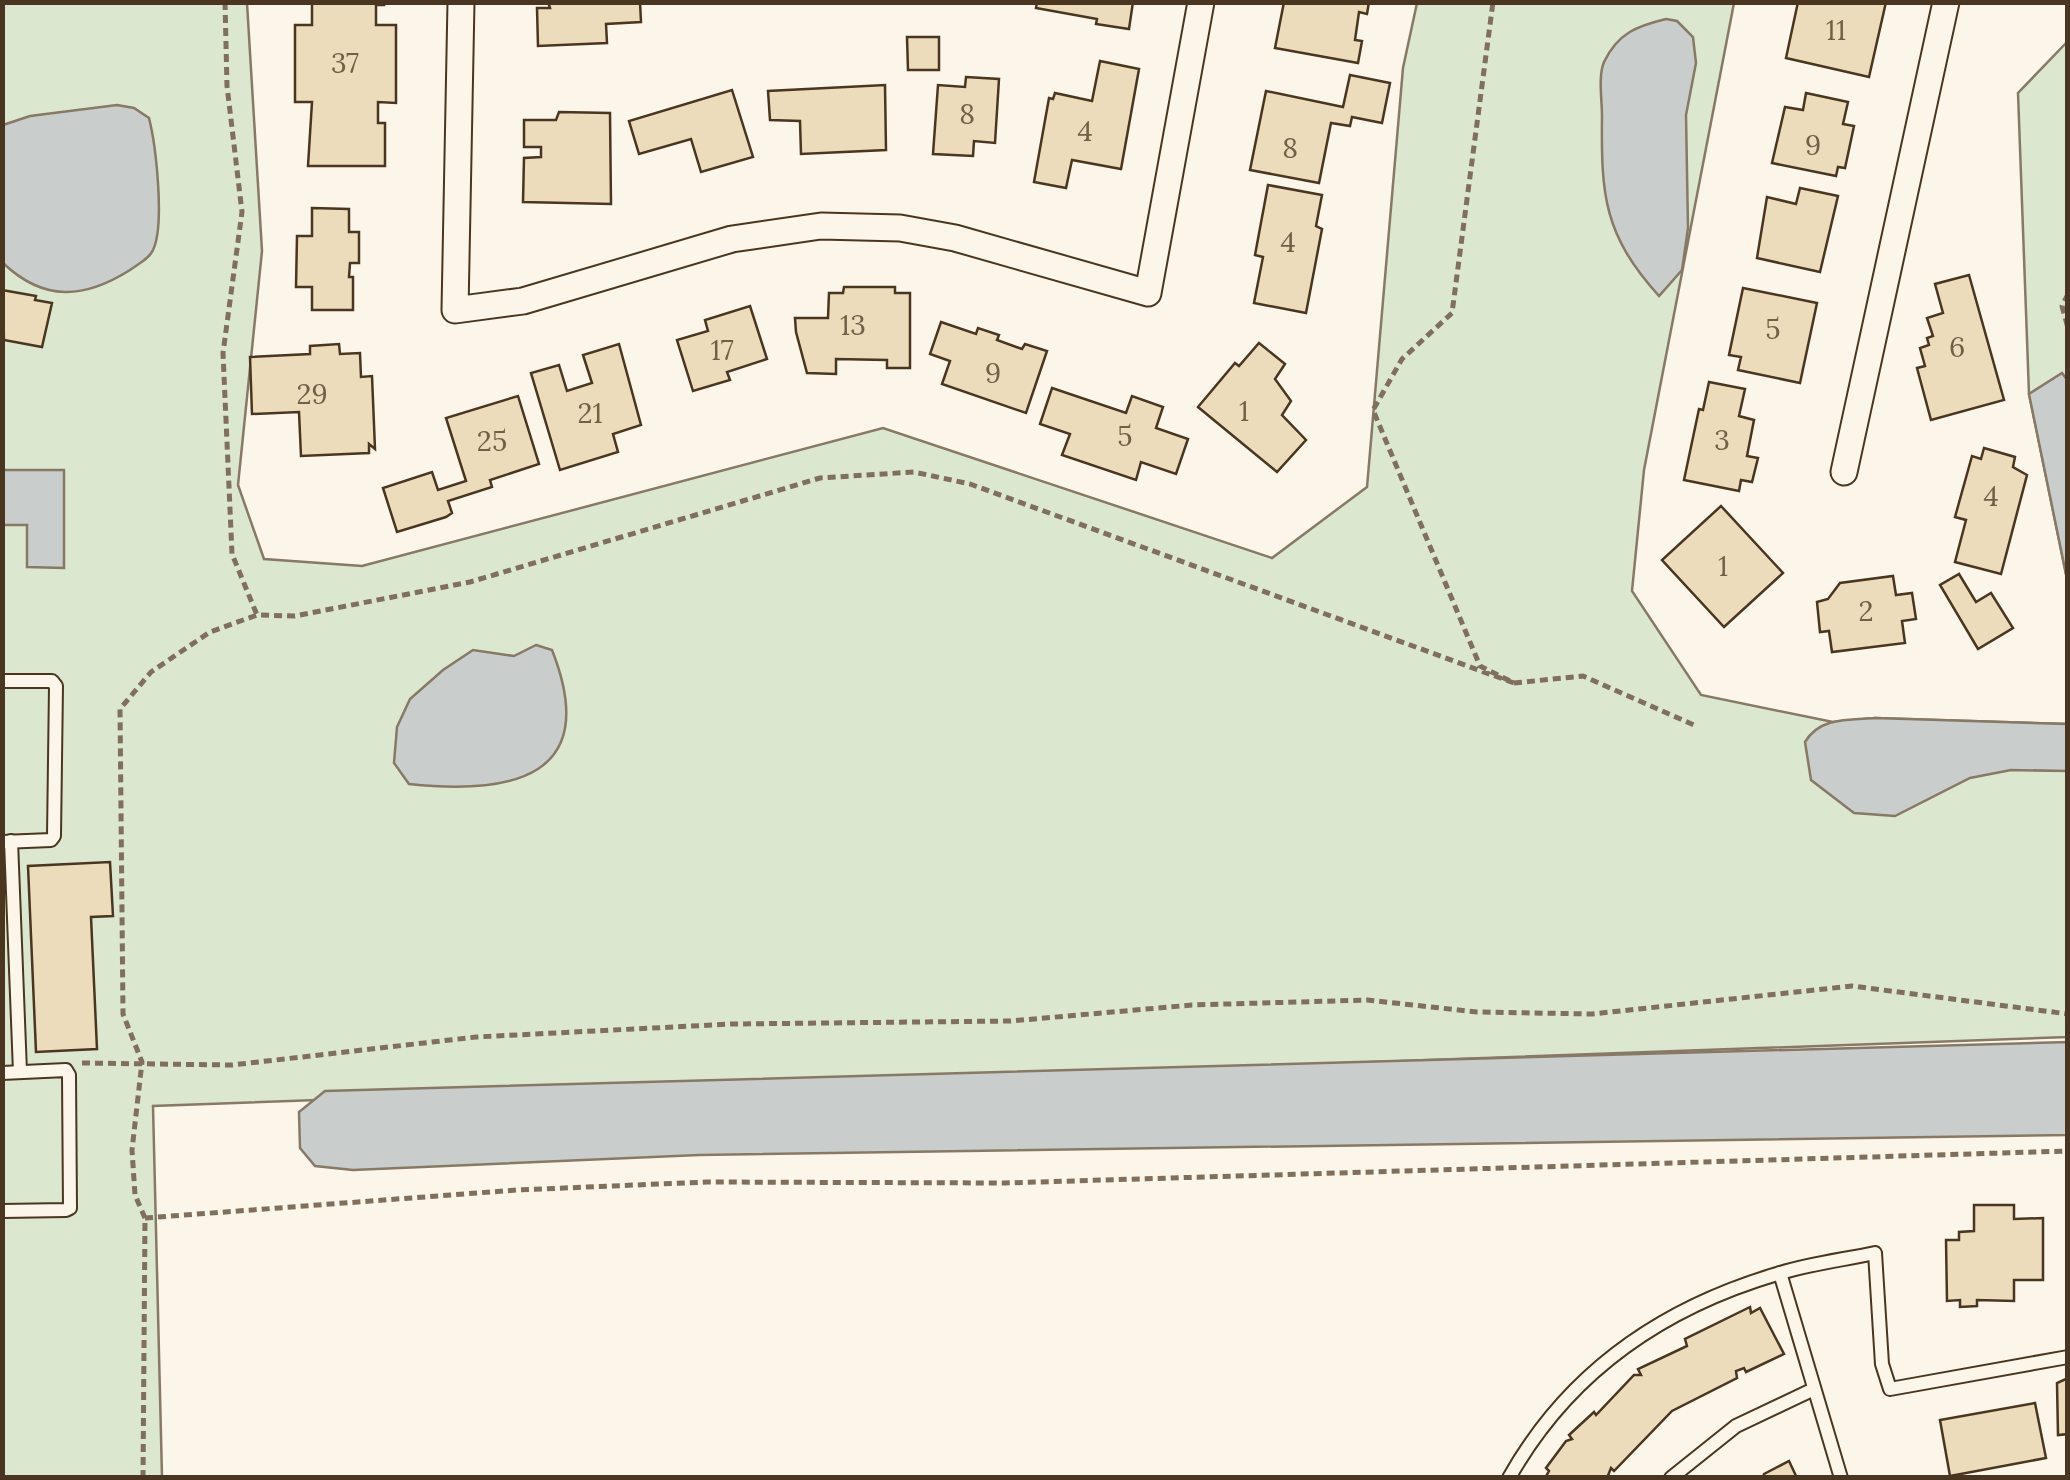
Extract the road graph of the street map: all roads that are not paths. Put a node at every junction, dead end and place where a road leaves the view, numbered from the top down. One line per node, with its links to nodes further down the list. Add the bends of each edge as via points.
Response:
1 (461, 2): 2 (street, via 456,310 523,300 732,239 821,226 900,228 954,238 1148,293)
2 (1201, 2)
3 (1946, 2): 4 (street)
4 (1844, 472)
5 (2, 681): 6 (lane, via 56,686 54,836)
6 (7, 841): 7 (lane)
7 (20, 1072): 8 (lane); 9 (lane, via 69,1075 70,1208)
8 (2, 1073)
9 (2, 1211)
10 (1780, 1272): 11 (lane, via 1874,1253 1882,1364 1890,1389); 12 (lane); 13 (lane, via 1645,1330 1563,1403)
11 (2068, 1356)
12 (1814, 1389): 14 (lane, via 1736,1426); 15 (lane)
13 (1509, 1478)
14 (1670, 1478)
15 (1841, 1478)

